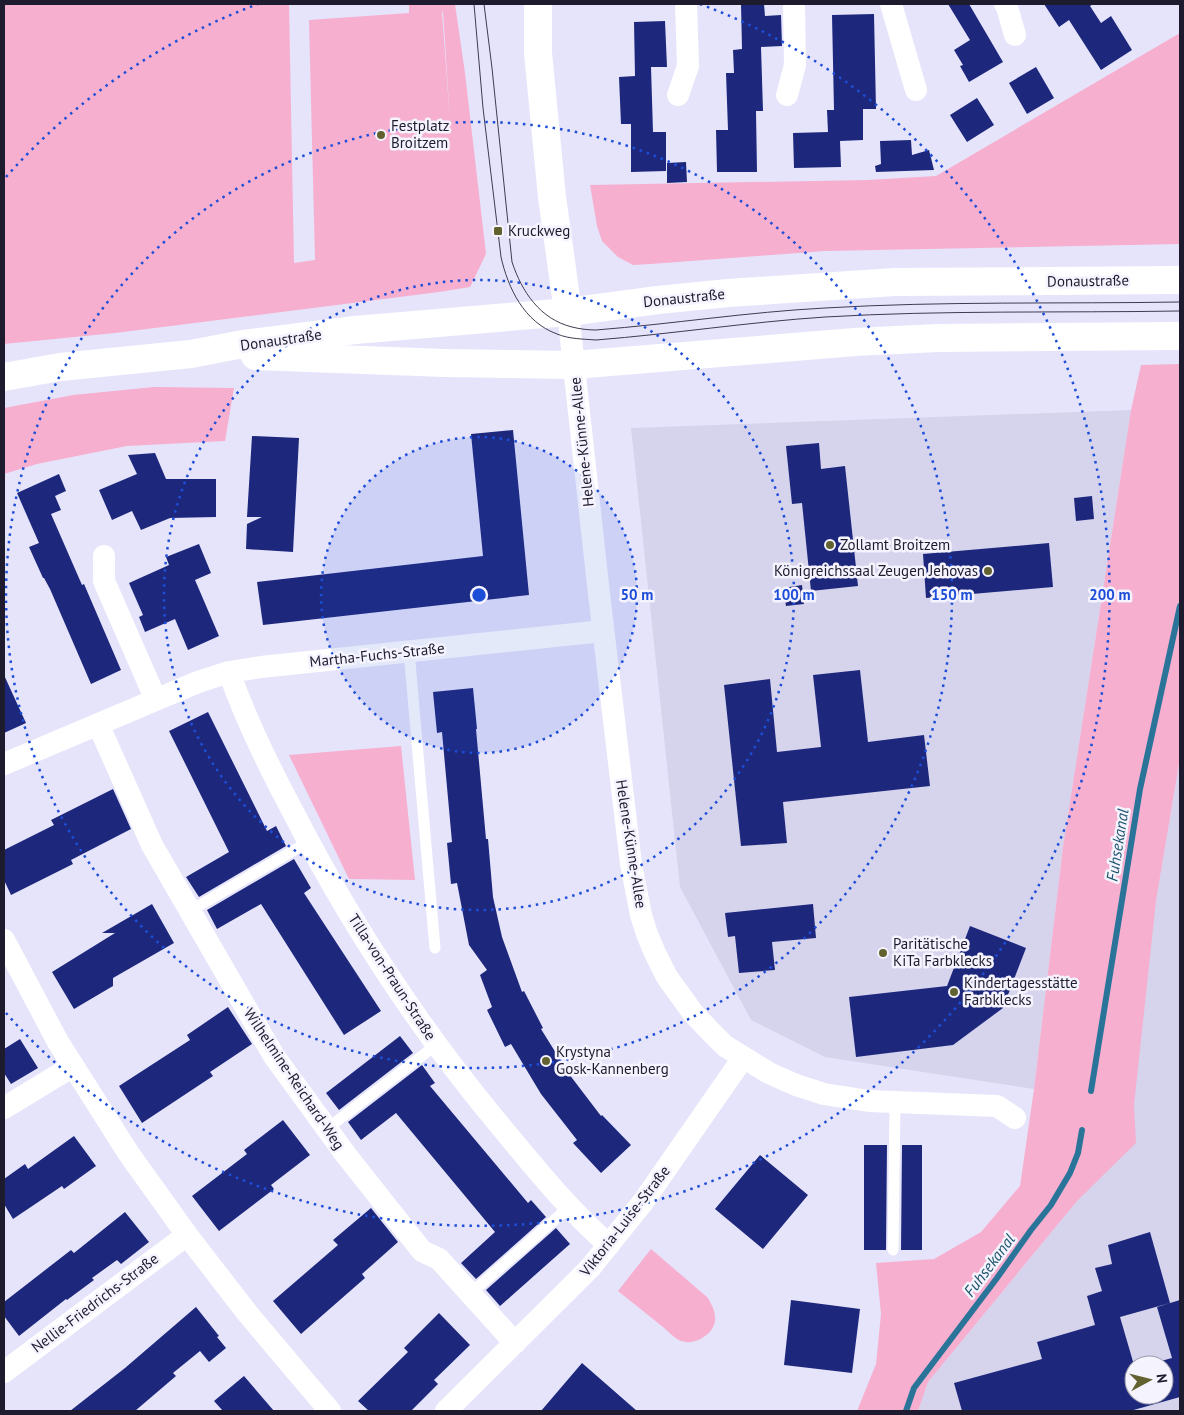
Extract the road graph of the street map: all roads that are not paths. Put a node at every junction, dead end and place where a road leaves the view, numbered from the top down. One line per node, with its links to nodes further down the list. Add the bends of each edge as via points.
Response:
1 (538, 4): 11 (main road, via 538,53 552,197)
2 (686, 4): 8 (street, via 688,66)
3 (794, 4): 9 (street, via 796,65)
4 (891, 4): 7 (street)
5 (1005, 4): 6 (street)
6 (1014, 35)
7 (916, 90)
8 (678, 95)
9 (787, 95)
10 (1180, 280): 11 (main road, Donaustraße, via 895,282 728,293)
11 (568, 312): 13 (main road, Donaustraße, via 355,330); 14 (street, Helene-Künne-Allee)
12 (1180, 336): 14 (main road, Donaustraße, via 938,338)
13 (191, 354): 14 (main road, Donaustraße); 15 (main road, Donaustraße)
14 (573, 365): 17 (street, Helene-Künne-Allee)
15 (4, 376)
16 (104, 556): 20 (street, via 104,581)
17 (603, 630): 18 (street, Martha-Fuchs-Straße); 28 (street, Helene-Künne-Allee, via 630,864 647,934 667,976 693,1013 725,1046)
18 (409, 651): 19 (street, Martha-Fuchs-Straße); 26 (lane)
19 (229, 672): 20 (street, Martha-Fuchs-Straße); 23 (street, Tilla-von-Praun-Straße, via 254,736)
20 (156, 700): 21 (street, Martha-Fuchs-Straße)
21 (98, 724): 22 (street, Martha-Fuchs-Straße); 24 (street, Wilhelmine-Reichard-Weg, via 152,845)
22 (4, 764)
23 (308, 842): 24 (lane); 27 (street, Tilla-von-Praun-Straße, via 356,926)
24 (190, 911): 33 (street, Wilhelmine-Reichard-Weg, via 274,1056)
25 (4, 940): 29 (street)
26 (436, 948)
27 (436, 1045): 33 (lane); 34 (street, Tilla-von-Praun-Straße)
28 (743, 1058): 30 (street, Helene-Künne-Allee, via 769,1073 824,1094); 36 (street, Viktoria-Luise-Straße, via 643,1202)
29 (73, 1066): 31 (street); 35 (street)
30 (895, 1103): 32 (street, Helene-Künne-Allee, via 997,1106); 37 (lane)
31 (4, 1108)
32 (1015, 1118)
33 (328, 1128): 38 (street, Wilhelmine-Reichard-Weg, via 422,1251 439,1259)
34 (569, 1207): 36 (street, Tilla-von-Praun-Straße); 38 (lane)
35 (187, 1235): 40 (street, Nellie-Friedrichs-Straße); 41 (street)
36 (609, 1245): 39 (street, Viktoria-Luise-Straße)
37 (893, 1250)
38 (470, 1294): 39 (street, Wilhelmine-Reichard-Weg)
39 (515, 1343): 42 (street, Viktoria-Luise-Straße)
40 (4, 1372)
41 (325, 1410)
42 (446, 1411)

